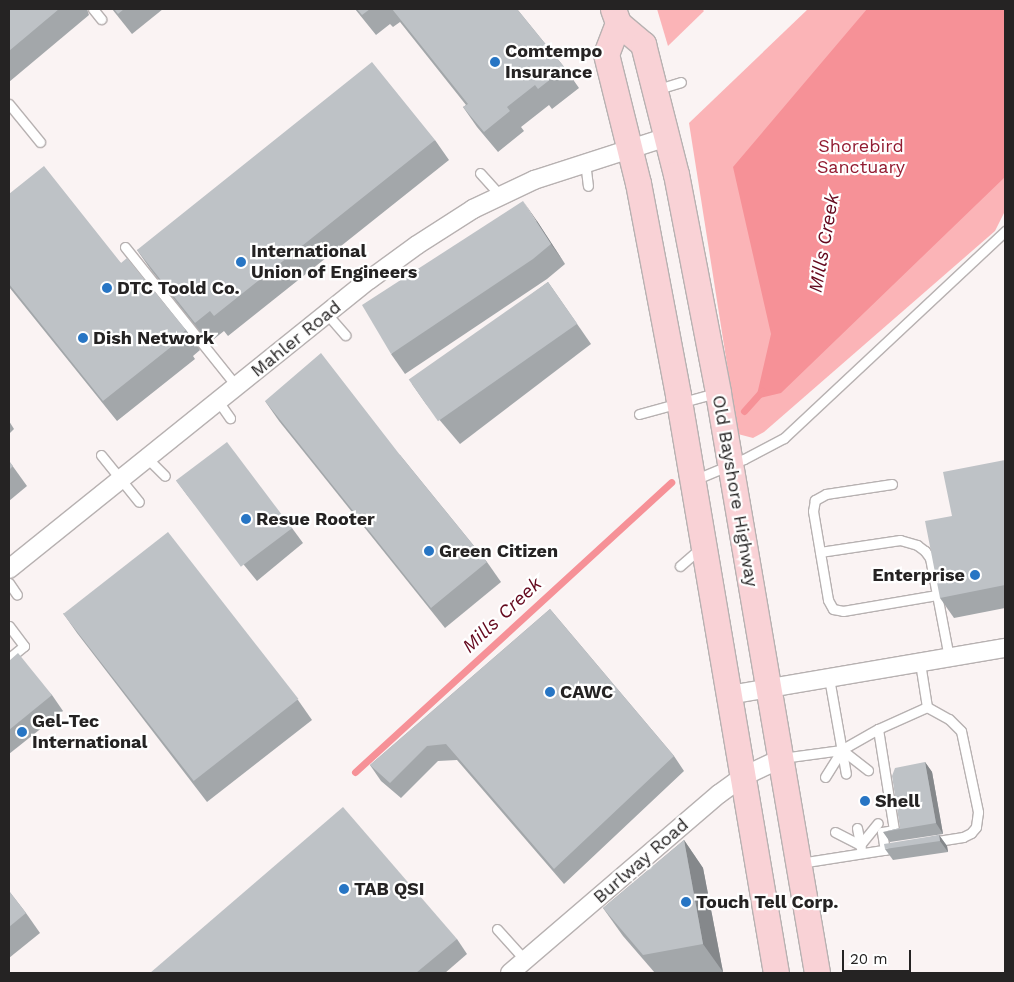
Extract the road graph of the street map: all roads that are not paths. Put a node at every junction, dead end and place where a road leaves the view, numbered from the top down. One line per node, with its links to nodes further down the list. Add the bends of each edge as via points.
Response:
1 (93, 9): 3 (lane)
2 (616, 16): 5 (main road, Old Bayshore Highway, via 643,44); 9 (main road, Old Bayshore Highway, via 606,54)
3 (101, 19)
4 (681, 82): 5 (lane)
5 (655, 90): 7 (main road, Old Bayshore Highway)
6 (9, 104): 8 (lane)
7 (667, 138): 9 (street, Mahler Road); 19 (main road, Old Bayshore Highway)
8 (40, 142)
9 (629, 149): 10 (street, Mahler Road); 21 (main road, Old Bayshore Highway)
10 (585, 162): 12 (lane); 13 (street, Mahler Road)
11 (480, 173): 13 (lane)
12 (588, 186)
13 (500, 196): 16 (street, Mahler Road, via 418,245)
14 (1005, 231): 26 (lane, via 784,438)
15 (125, 247): 18 (lane)
16 (327, 314): 17 (lane); 18 (street, Mahler Road)
17 (346, 335)
18 (237, 387): 20 (street, Mahler Road)
19 (718, 392): 21 (lane); 26 (main road, Old Bayshore Highway)
20 (218, 401): 23 (lane); 25 (street, Mahler Road)
21 (679, 404): 22 (lane); 29 (main road, Old Bayshore Highway)
22 (639, 414)
23 (230, 418)
24 (101, 455): 28 (lane)
25 (148, 458): 27 (lane); 28 (street, Mahler Road)
26 (730, 464): 29 (lane); 45 (main road, Old Bayshore Highway)
27 (165, 476)
28 (120, 480): 31 (lane); 35 (street, Mahler Road)
29 (692, 481): 32 (main road, Old Bayshore Highway)
30 (892, 484): 33 (lane, via 819,496 813,511)
31 (139, 502)
32 (704, 546): 34 (lane); 46 (main road, Old Bayshore Highway)
33 (820, 552): 38 (lane, via 908,541 925,550 930,558); 38 (lane, via 828,600 838,611)
34 (680, 566)
35 (9, 569)
36 (9, 583): 37 (lane)
37 (17, 595)
38 (937, 595): 42 (lane)
39 (9, 626): 41 (lane, via 24,646)
40 (1005, 648): 42 (street)
41 (9, 658)
42 (949, 658): 43 (street)
43 (920, 663): 44 (street); 47 (lane)
44 (829, 678): 45 (street); 49 (lane)
45 (768, 688): 46 (street); 50 (main road, Old Bayshore Highway)
46 (728, 695): 53 (main road, Old Bayshore Highway)
47 (927, 707): 48 (lane); 58 (lane, via 949,719 961,732 978,820 976,828 963,837)
48 (878, 729): 49 (lane); 61 (lane, via 894,830 882,832)
49 (842, 750): 50 (lane); 51 (lane); 52 (lane); 54 (lane)
50 (780, 759): 53 (street, Burlway Road); 62 (main road, Old Bayshore Highway)
51 (868, 770)
52 (846, 774)
53 (742, 777): 64 (street, Burlway Road); 66 (main road, Old Bayshore Highway)
54 (825, 777)
55 (878, 824): 60 (lane)
56 (857, 828): 60 (lane)
57 (835, 832): 60 (lane)
58 (925, 843)
59 (906, 846): 61 (lane)
60 (861, 849): 61 (lane); 62 (lane)
61 (885, 850)
62 (798, 863): 67 (main road, Old Bayshore Highway)
63 (497, 929): 64 (lane)
64 (525, 960): 65 (street, Burlway Road)
65 (510, 973)
66 (776, 973)
67 (817, 973)

